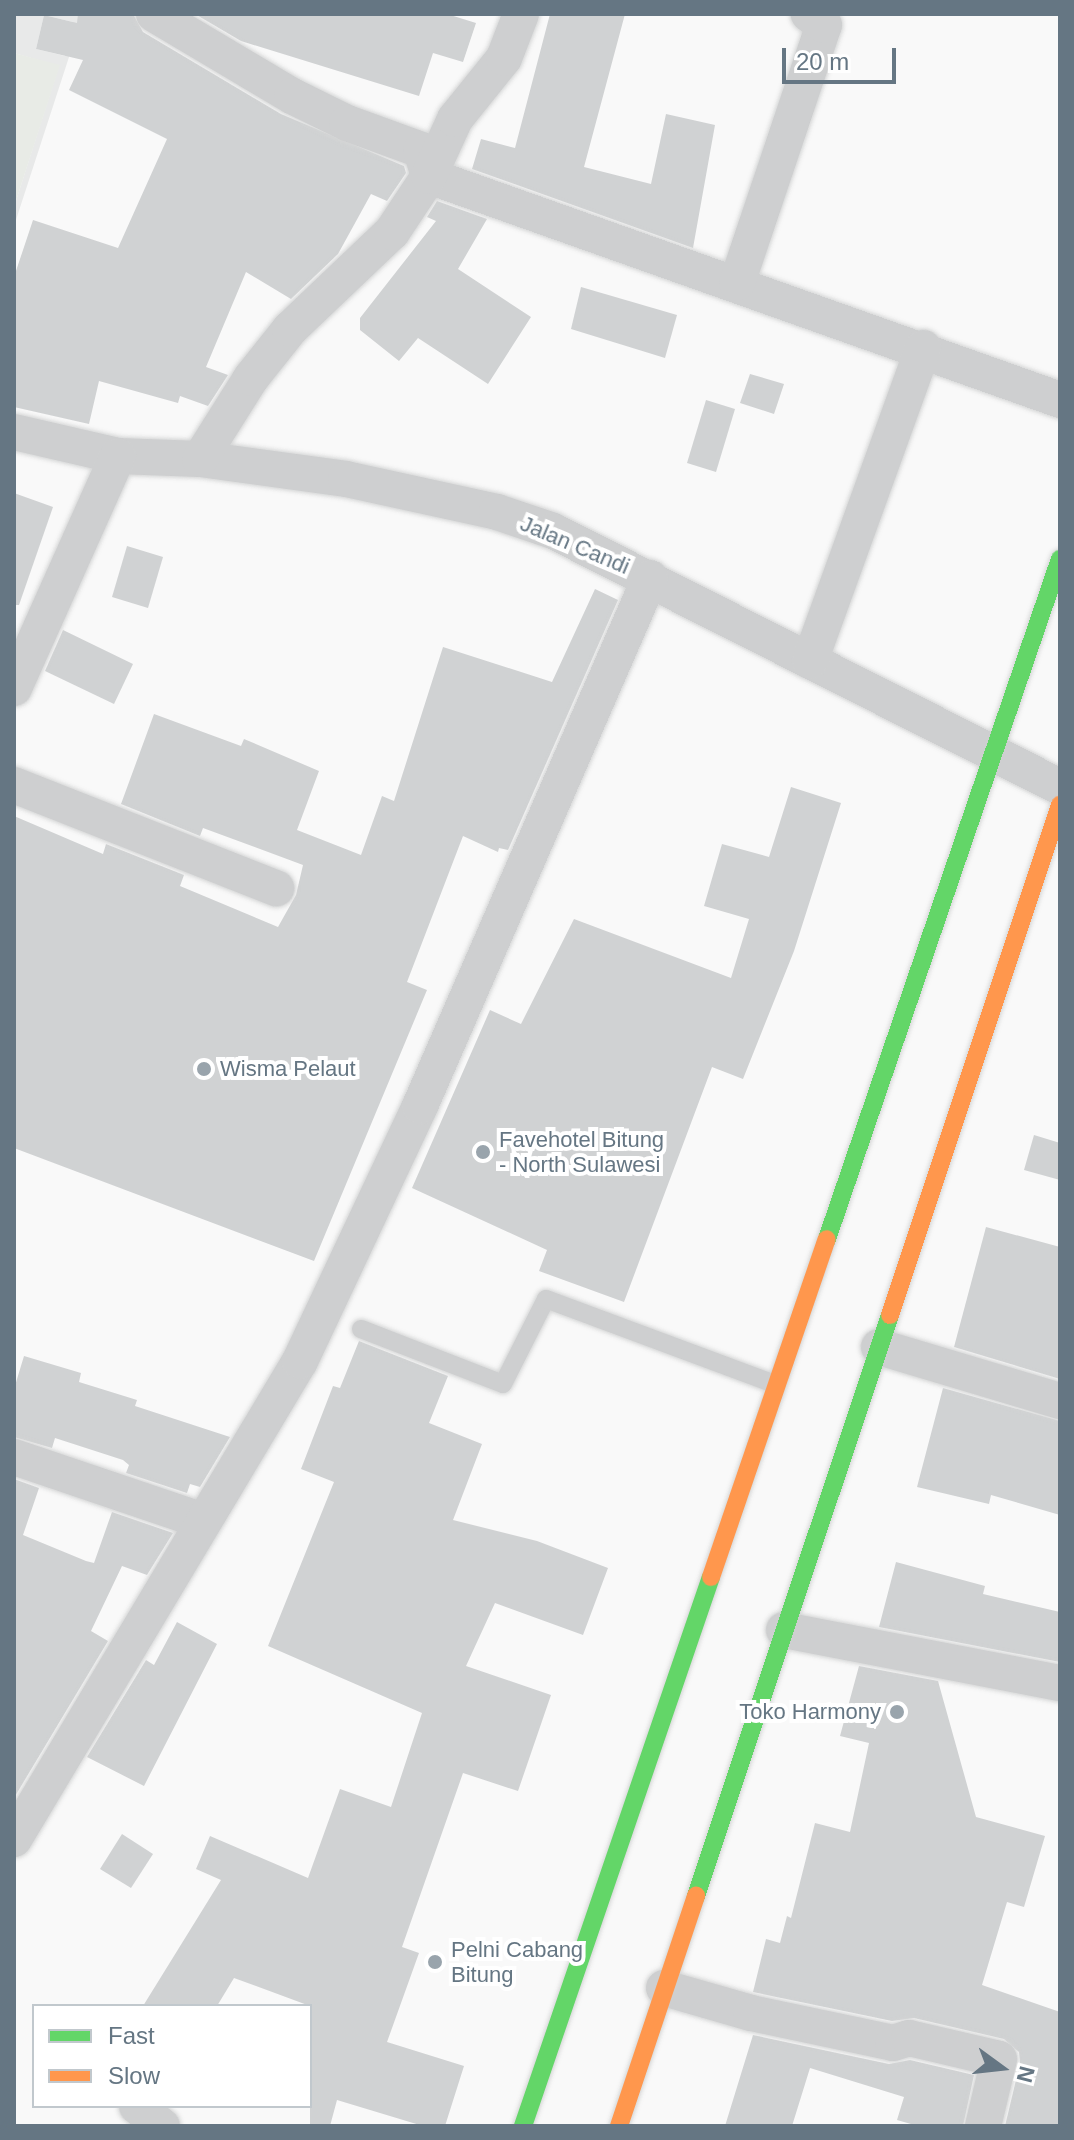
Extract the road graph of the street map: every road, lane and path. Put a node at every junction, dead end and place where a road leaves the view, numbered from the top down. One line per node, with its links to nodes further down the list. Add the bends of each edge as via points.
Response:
1 (154, 14): 4 (street, via 292,96 421,150)
2 (521, 14): 4 (street, via 504,58 455,119)
3 (809, 14): 5 (street, via 824,25)
4 (429, 176): 5 (street); 10 (street, via 392,232 280,341)
5 (737, 283): 6 (street)
6 (923, 348): 7 (street); 13 (street)
7 (1060, 400)
8 (14, 432): 9 (street, Jalan Candi)
9 (118, 456): 10 (street, Jalan Candi); 14 (street, via 75,542)
10 (200, 459): 12 (street, Jalan Candi, via 346,479 497,512 553,531)
11 (1060, 559): 15 (highway)
12 (650, 578): 13 (street, Jalan Candi); 25 (street, via 331,1300)
13 (810, 661): 15 (street, Jalan Candi)
14 (14, 688)
15 (994, 757): 17 (street, Jalan Candi); 22 (highway)
16 (14, 785): 19 (street)
17 (1060, 787)
18 (1060, 805): 21 (highway)
19 (276, 888)
20 (361, 1329): 22 (lane, via 503,1384 546,1299)
21 (879, 1347): 23 (street); 26 (highway)
22 (779, 1386): 32 (highway)
23 (1060, 1401)
24 (14, 1457): 25 (street)
25 (203, 1521): 28 (street)
26 (784, 1630): 27 (street); 29 (highway)
27 (1060, 1683)
28 (14, 1839)
29 (664, 1988): 33 (highway); 34 (street, via 751,2013 893,2043 909,2038 999,2059)
30 (140, 2108): 31 (street)
31 (162, 2126)
32 (523, 2126)
33 (619, 2126)
34 (983, 2126)

